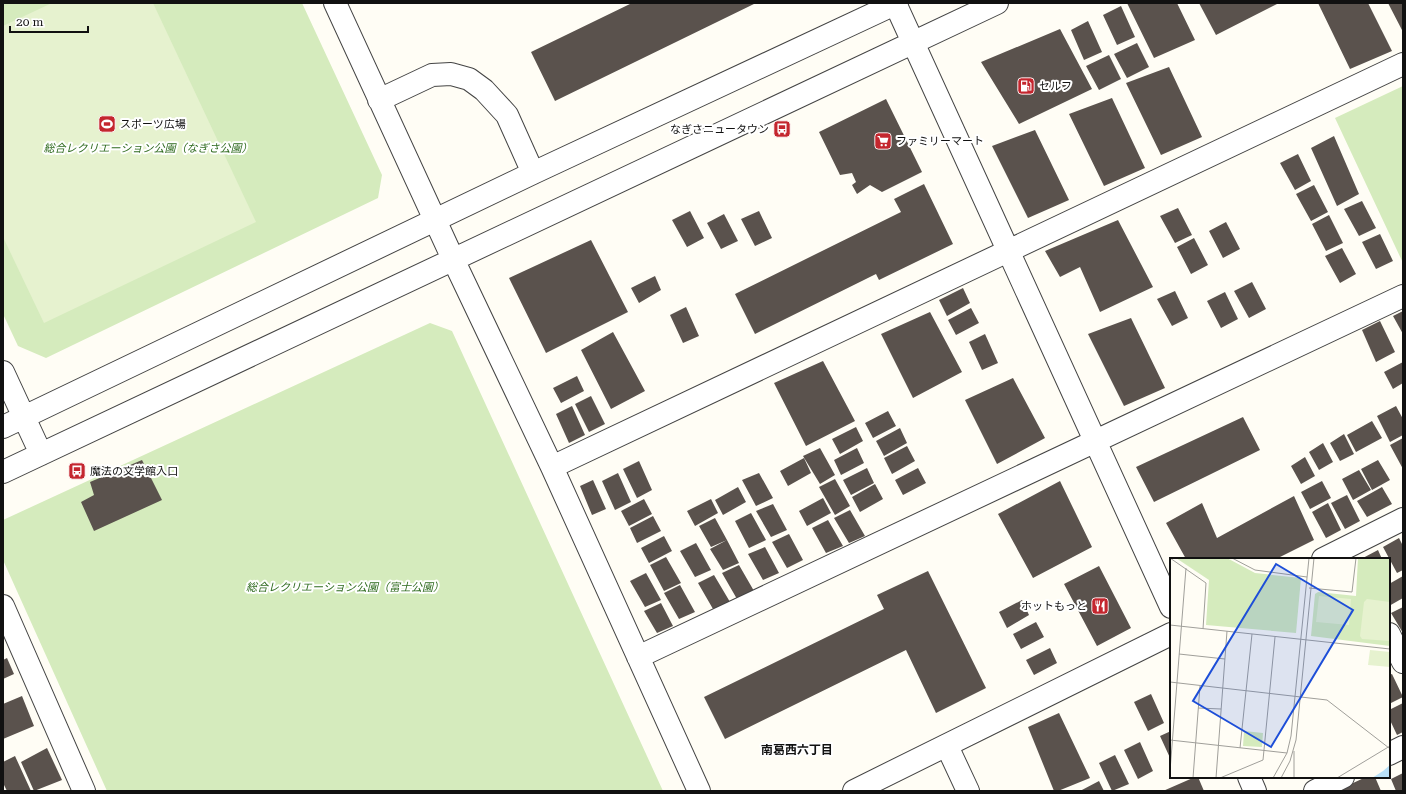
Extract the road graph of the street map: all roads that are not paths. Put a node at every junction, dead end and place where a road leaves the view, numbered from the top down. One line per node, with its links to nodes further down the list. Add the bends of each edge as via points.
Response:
1 (335, 3): 6 (street)
2 (896, 3): 4 (street); 7 (street)
3 (997, 3): 4 (street)
4 (913, 43): 9 (street); 10 (street)
5 (1403, 64): 9 (street)
6 (379, 100): 7 (street, via 432,75 451,74 468,79 484,90 507,115); 8 (street)
7 (533, 173): 8 (street)
8 (435, 220): 10 (street); 13 (street)
9 (1008, 251): 15 (street); 17 (street)
10 (452, 259): 16 (street); 17 (street)
11 (1403, 296): 15 (street)
12 (3, 372): 13 (street)
13 (24, 417): 14 (street); 16 (street)
14 (3, 427)
15 (1096, 442): 22 (street); 26 (street)
16 (41, 454): 18 (street)
17 (552, 467): 26 (street)
18 (3, 472)
19 (1403, 519): 20 (street)
20 (1348, 554): 21 (street)
21 (1328, 558)
22 (1170, 605)
23 (3, 606): 33 (street)
24 (1170, 634): 28 (street)
25 (1390, 636): 27 (street)
26 (638, 657): 34 (street)
27 (1403, 662)
28 (947, 746): 35 (street); 36 (street)
29 (1403, 747): 30 (street)
30 (1390, 754)
31 (1249, 778): 37 (street)
32 (1341, 778): 38 (street)
33 (84, 791)
34 (699, 791)
35 (854, 791)
36 (968, 791)
37 (1255, 791)
38 (1315, 791)

